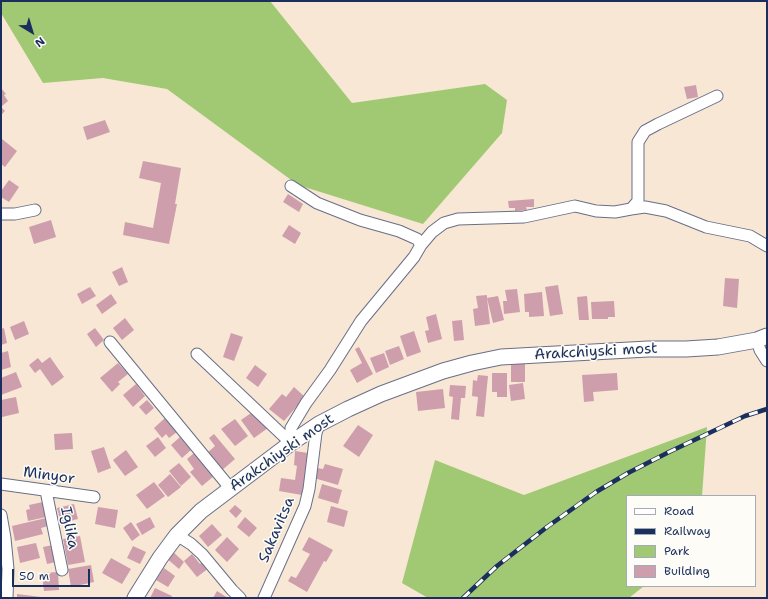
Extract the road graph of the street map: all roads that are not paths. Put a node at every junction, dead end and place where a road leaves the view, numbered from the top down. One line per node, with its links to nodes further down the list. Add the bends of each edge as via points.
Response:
1 (717, 96): 4 (street, via 645,131 638,142 638,201)
2 (291, 186): 6 (street, via 317,203 417,238)
3 (35, 210): 5 (street)
4 (631, 210): 6 (street, via 596,212 575,206 524,217 458,220 444,223); 7 (street, via 645,207 666,211 706,226 750,236)
5 (1, 214)
6 (421, 245): 13 (street, via 361,321 306,403 291,428)
7 (767, 246)
8 (762, 338): 11 (street, via 760,350); 12 (main road, Arakchiyski most, via 718,347 501,357 443,371 412,382)
9 (110, 342): 15 (street)
10 (197, 354): 13 (street)
11 (767, 361)
12 (319, 424): 13 (main road, Arakchiyski most); 24 (street, Sakavitsa, via 305,506)
13 (291, 443): 15 (main road, Arakchiyski most)
14 (1, 484): 16 (street, Minyor)
15 (231, 489): 19 (main road, Arakchiyski most, via 201,511)
16 (46, 491): 17 (street, Minyor); 20 (street, Iglika)
17 (94, 497)
18 (1, 516): 21 (street, via 6,538)
19 (176, 536): 22 (main road, Arakchiyski most); 23 (street, via 202,554)
20 (62, 570)
21 (7, 598)
22 (135, 598)
23 (240, 598)
24 (264, 598)

